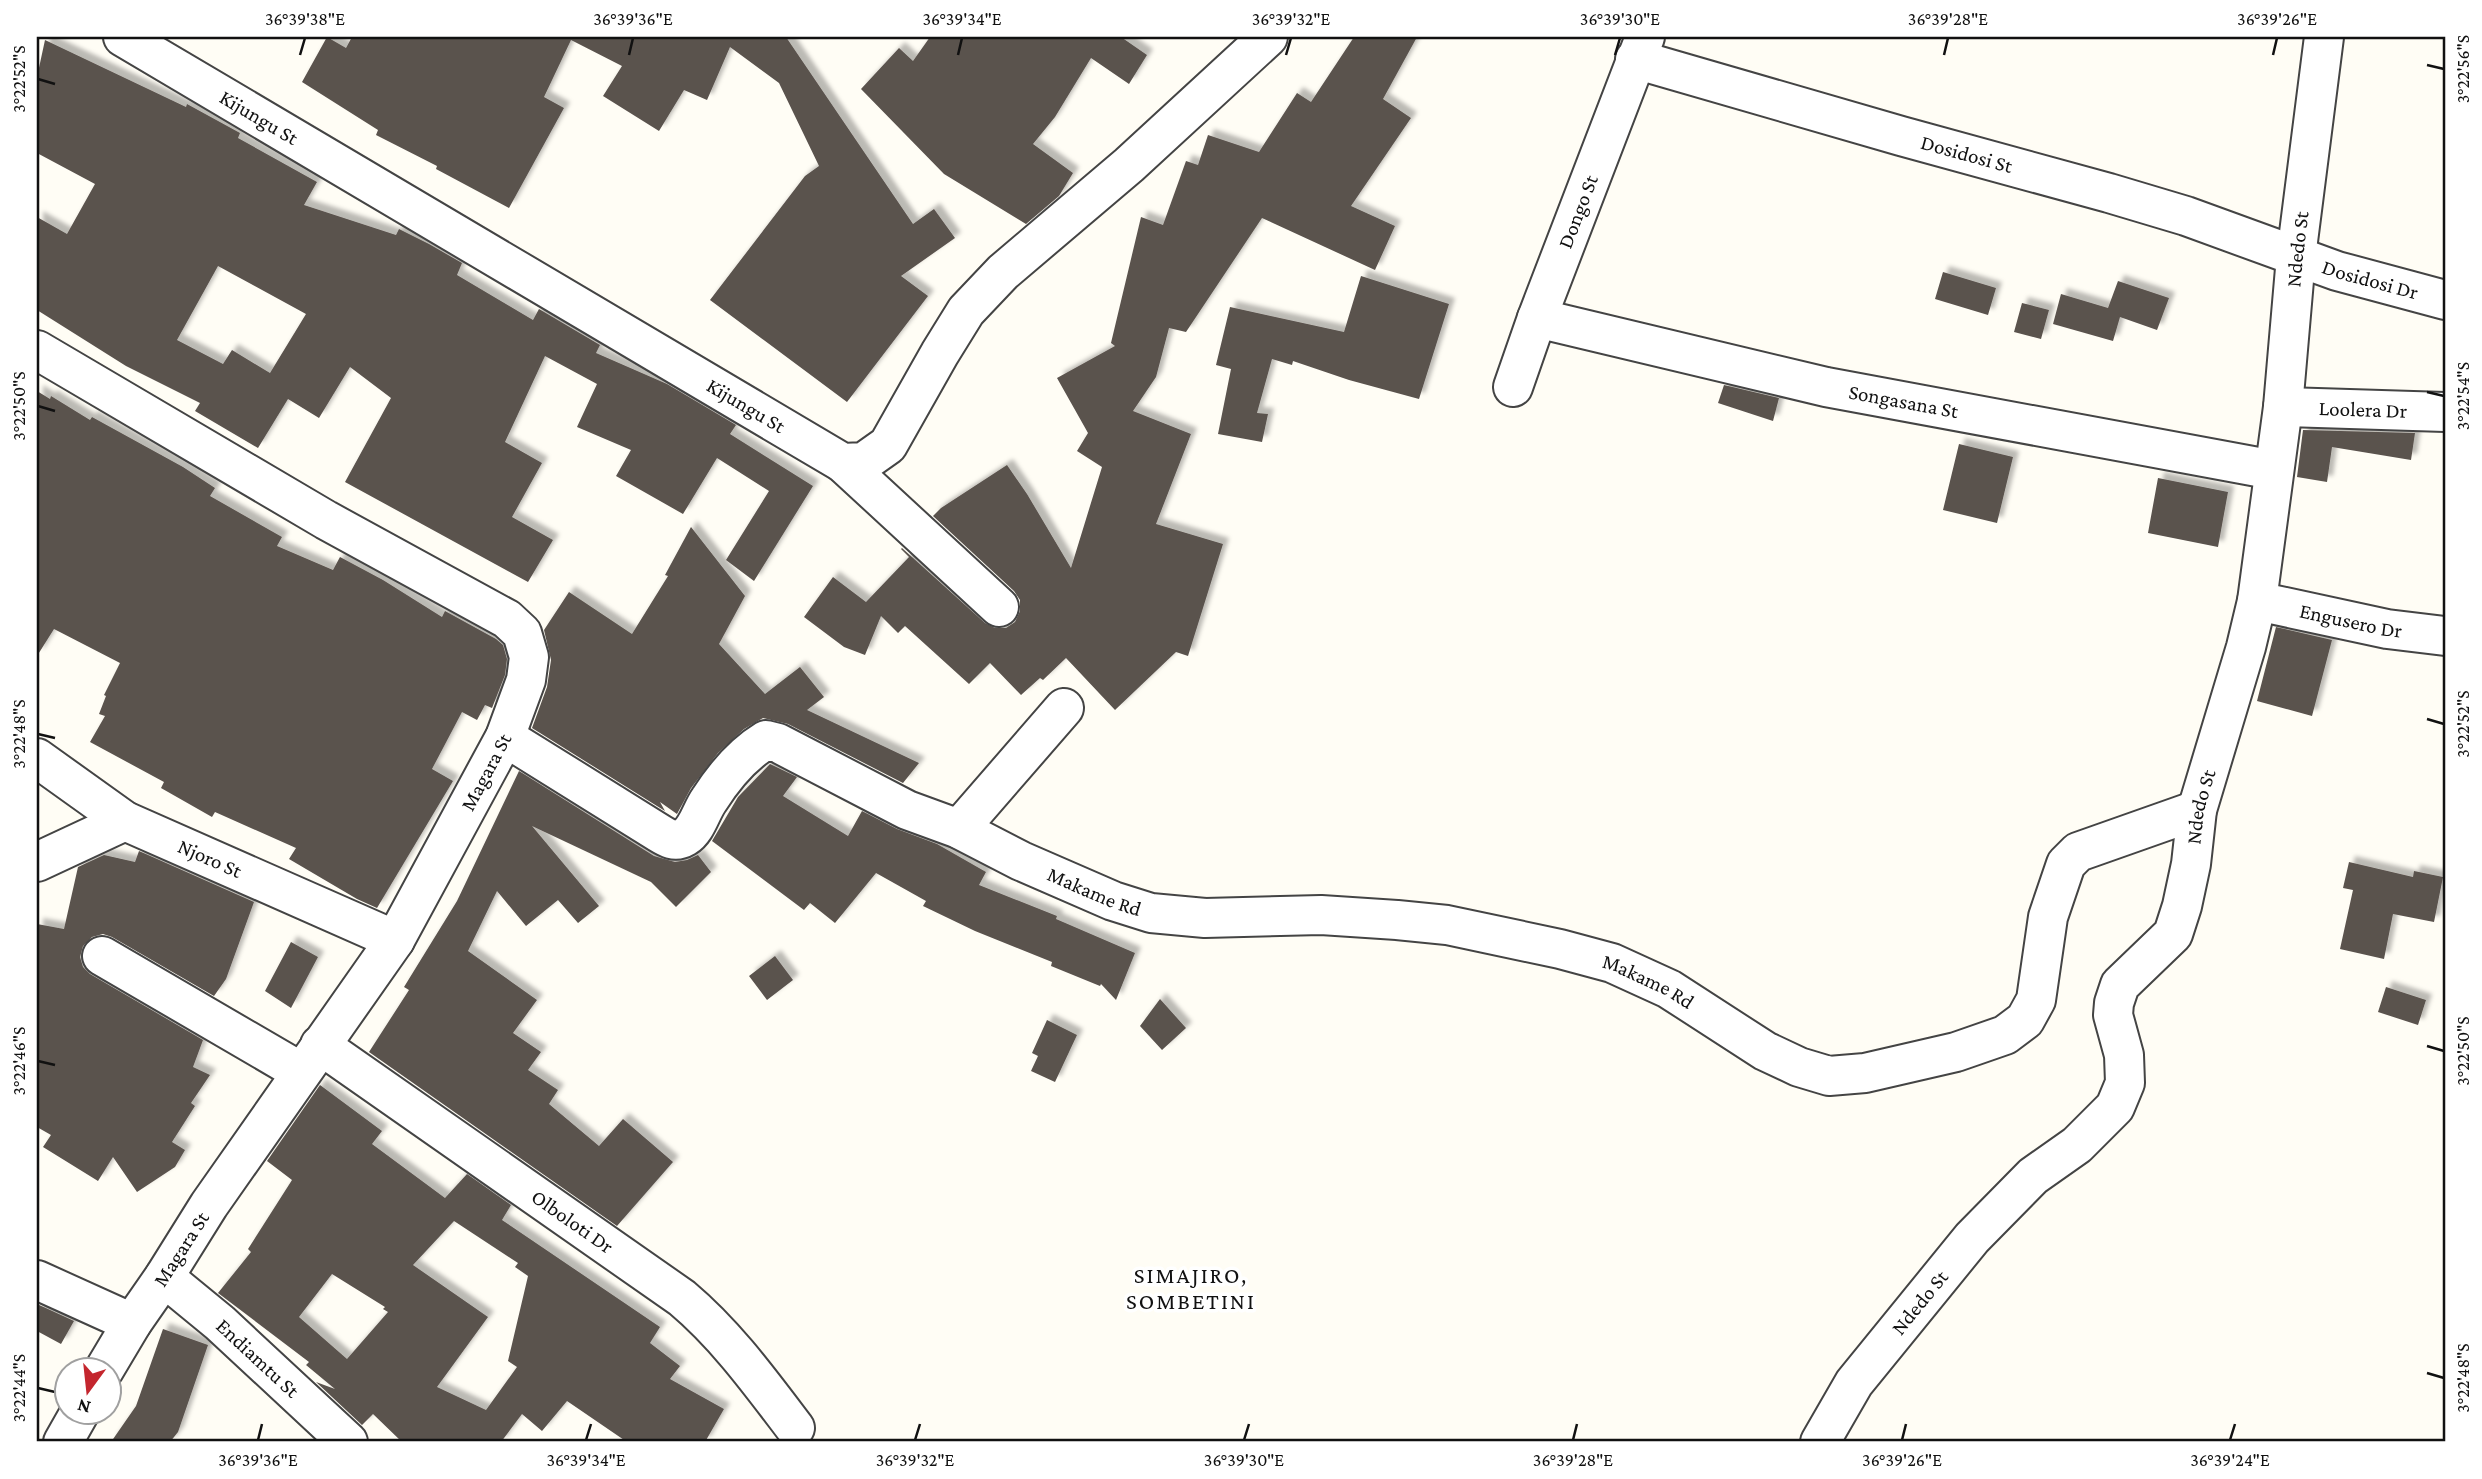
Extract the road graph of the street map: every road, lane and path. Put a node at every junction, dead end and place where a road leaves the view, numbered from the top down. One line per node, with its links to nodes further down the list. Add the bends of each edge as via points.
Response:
1 (123, 37): 12 (street, Kijungu St)
2 (1268, 37): 12 (street, via 1129,165 1003,272 966,311 888,445 864,462)
3 (2324, 37): 5 (street, Ndedo St)
4 (1639, 48): 5 (street, Dosidosi St, via 1901,136 2186,216); 7 (street, Dongo St)
5 (2296, 257): 6 (street, Dosidosi Dr); 10 (street, Ndedo St)
6 (2445, 300)
7 (1537, 318): 9 (street, Dongo St); 13 (street, Songasana St, via 1826,387)
8 (37, 350): 18 (street, Magara St, via 326,520 507,619 522,633 528,657 526,680)
9 (1513, 387)
10 (2283, 407): 11 (street, Loolera Dr); 13 (street, Ndedo St)
11 (2445, 412)
12 (843, 463): 15 (street, Kijungu St)
13 (2274, 470): 14 (street, Ndedo St)
14 (2258, 601): 16 (street, Engusero Dr, via 2387,629); 20 (street, Ndedo St)
15 (999, 607)
16 (2445, 636)
17 (1064, 708): 22 (street)
18 (505, 737): 22 (street, Makame Rd, via 669,839 688,836 718,786 766,740 907,810); 24 (street, Magara St)
19 (37, 758): 21 (street, Njoro St)
20 (2197, 810): 22 (street, Makame Rd, via 2078,852 2066,864 2049,917 2036,1000 2025,1020 2005,1035 1912,1063 1829,1076 1765,1051 1670,989 1612,962 1447,925 1321,915 1205,918 1151,913 1066,882); 35 (street, Ndedo St, via 2191,864 2173,934 2116,993 2113,1014 2124,1055 2125,1083 2115,1107 2077,1145 2033,1176 1972,1237 1854,1383)
21 (125, 821): 23 (street); 24 (street, Njoro St)
22 (959, 829)
23 (37, 862)
24 (395, 940): 26 (street, Magara St)
25 (102, 956): 26 (street, Olboloti Dr)
26 (311, 1059): 27 (street, Magara St); 32 (street, Olboloti Dr, via 682,1297 737,1354)
27 (164, 1277): 29 (street, Magara St); 34 (street, Endiamtu St)
28 (37, 1280): 29 (street)
29 (132, 1323): 30 (street, Magara St)
30 (112, 1356)
31 (72, 1426): 33 (street)
32 (795, 1429)
33 (63, 1442)
34 (348, 1442)
35 (1821, 1442)

